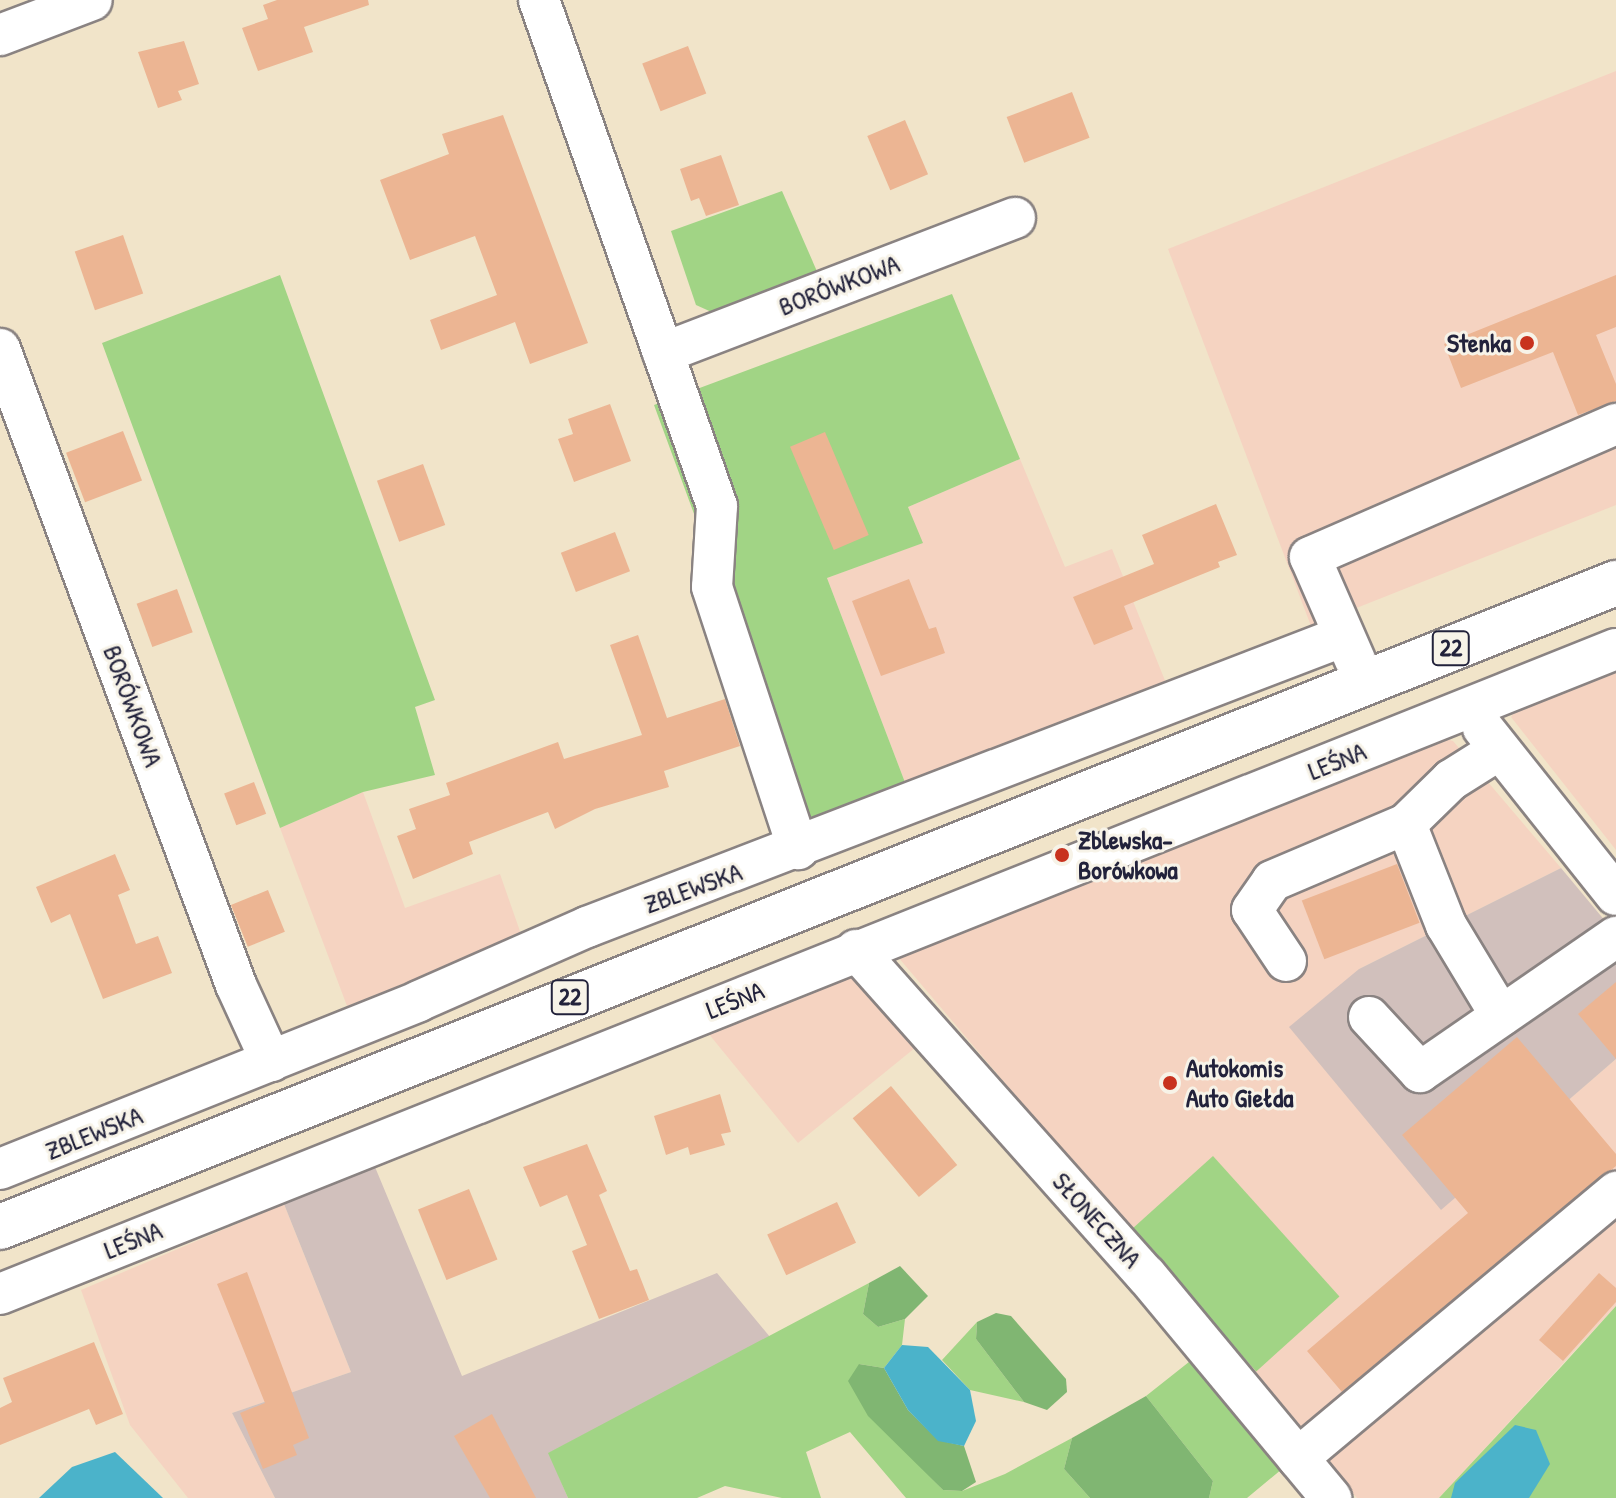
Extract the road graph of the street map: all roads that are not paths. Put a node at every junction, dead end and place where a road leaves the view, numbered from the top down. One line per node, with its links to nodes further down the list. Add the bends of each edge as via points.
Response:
1 (92, 0): 3 (street)
2 (539, 0): 6 (street)
3 (0, 35)
4 (1015, 218): 6 (street, BORÓWKOWA)
5 (0, 349): 22 (street, BORÓWKOWA, via 236,985)
6 (663, 353): 15 (street, via 717,506 712,587)
7 (1616, 424): 9 (street, via 1310,557)
8 (1616, 583): 11 (main road, ZBLEWSKA / 22)
9 (1344, 636): 11 (street); 15 (street, ZBLEWSKA)
10 (1616, 649): 12 (street, LEŚNA)
11 (1365, 682): 25 (main road, ZBLEWSKA / 22)
12 (1470, 707): 13 (street); 18 (street, LEŚNA)
13 (1497, 751): 14 (street, via 1451,780); 16 (street)
14 (1406, 824): 19 (street, via 1272,881 1252,910); 20 (street, via 1446,925)
15 (798, 849): 22 (street, ZBLEWSKA, via 587,927)
16 (1616, 895)
17 (1616, 937): 20 (street)
18 (856, 950): 26 (street, LEŚNA); 27 (street, SŁONECZNA, via 1146,1275)
19 (1286, 961)
20 (1501, 1016): 21 (street, via 1420,1072)
21 (1369, 1017)
22 (271, 1061): 23 (street, ZBLEWSKA)
23 (0, 1169)
24 (1616, 1192): 27 (street)
25 (0, 1227)
26 (0, 1294)
27 (1298, 1458): 28 (street, SŁONECZNA)
28 (1331, 1498)

